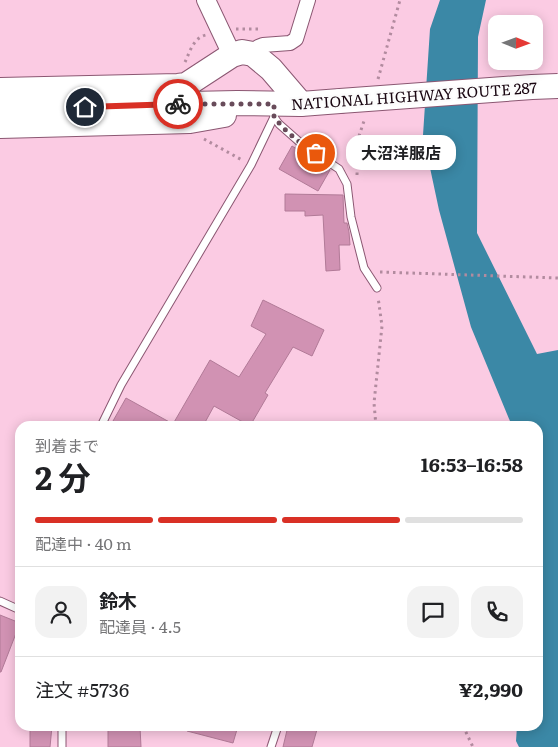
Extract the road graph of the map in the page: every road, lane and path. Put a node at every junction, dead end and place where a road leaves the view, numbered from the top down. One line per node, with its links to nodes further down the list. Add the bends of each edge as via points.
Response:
1 (206, 0): 4 (street)
2 (308, 0): 4 (street, via 294,42 263,45)
3 (400, 0): 5 (path)
4 (242, 54): 7 (highway, via 186,85); 8 (highway, via 270,69)
5 (376, 86)
6 (558, 86): 8 (highway, NATIONAL HIGHWAY ROUTE 287, bridge)
7 (0, 90)
8 (301, 104): 10 (highway, NATIONAL HIGHWAY ROUTE 287)
9 (0, 108): 10 (highway, NATIONAL HIGHWAY ROUTE 287, via 237,103)
10 (274, 110): 12 (highway); 14 (lane); 18 (lane, via 304,146 339,169 347,184 351,217 364,268)
11 (367, 113): 15 (path, via 358,139)
12 (190, 121): 13 (highway); 14 (path, via 200,137)
13 (0, 126)
14 (251, 165): 19 (lane, via 121,385)
15 (357, 180)
16 (375, 267): 17 (path, via 380,272)
17 (558, 278)
18 (377, 288): 20 (path, via 382,326 374,403)
19 (103, 421)
20 (376, 421)
21 (0, 601): 22 (lane)
22 (15, 608)
23 (62, 731): 26 (lane)
24 (276, 731): 27 (lane)
25 (465, 731): 28 (path)
26 (62, 747)
27 (271, 747)
28 (473, 747)

